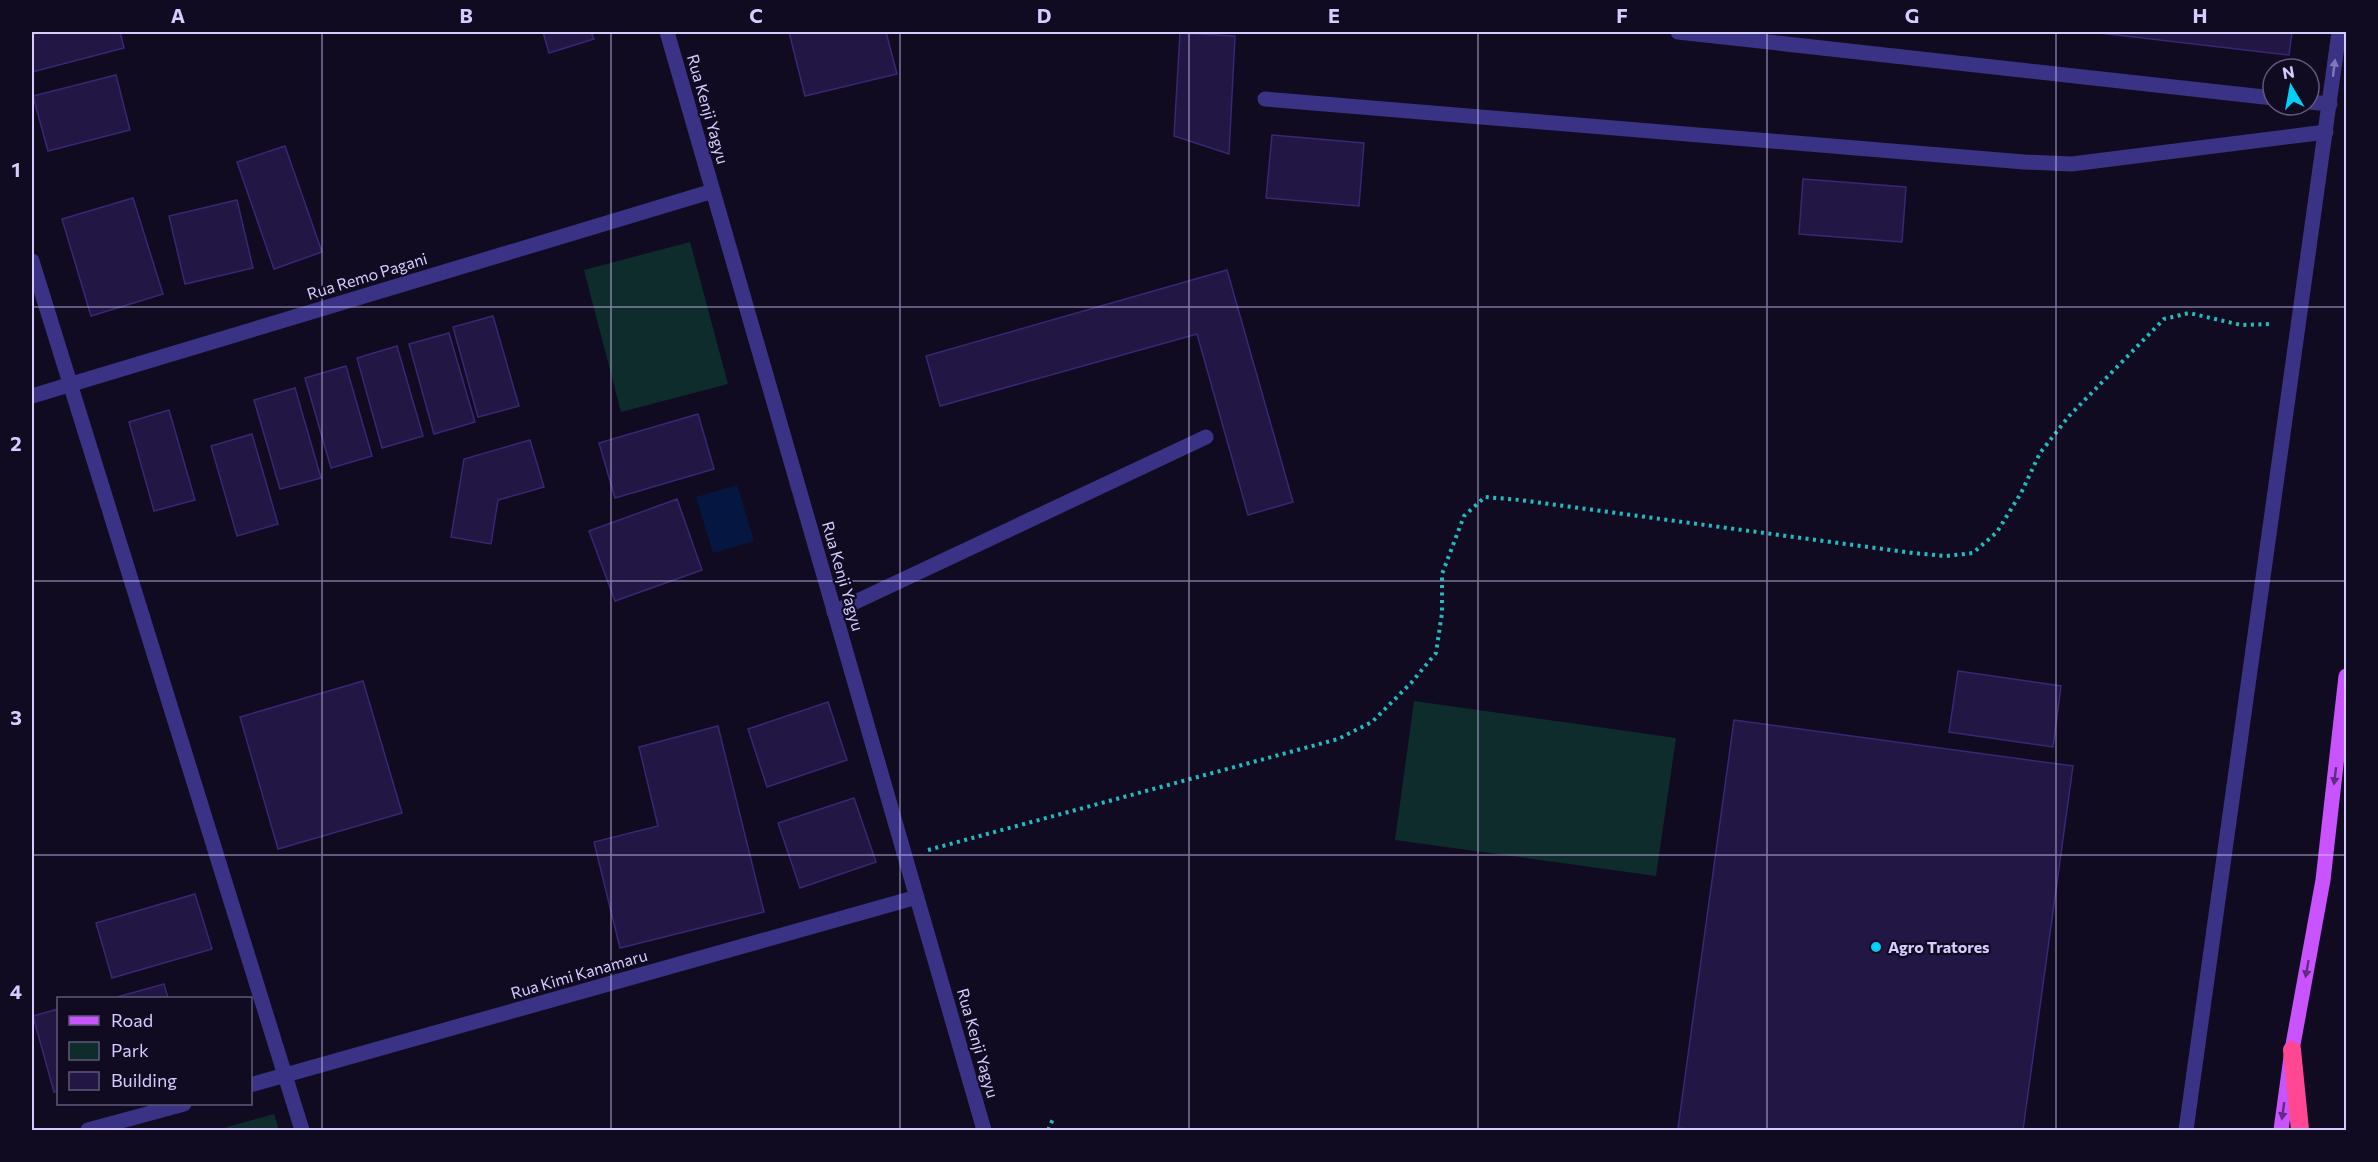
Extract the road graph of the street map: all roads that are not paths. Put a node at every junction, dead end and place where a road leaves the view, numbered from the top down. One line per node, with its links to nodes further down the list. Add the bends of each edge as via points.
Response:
1 (667, 32): 9 (street, Rua Kenji Yagyu)
2 (1678, 32): 4 (street)
3 (2339, 32): 7 (street, one-way to 3)
4 (2261, 97)
5 (1265, 99): 8 (street, via 2072,164)
6 (2321, 103): 7 (street)
7 (2330, 104): 8 (street)
8 (2326, 132): 24 (street)
9 (713, 190): 11 (street, Rua Remo Pagani); 14 (street, Rua Kenji Yagyu)
10 (32, 261): 11 (street)
11 (70, 384): 12 (street, Rua Remo Pagani); 18 (street)
12 (32, 396)
13 (1206, 437): 14 (street)
14 (834, 612): 16 (street, Rua Kenji Yagyu)
15 (2346, 676): 17 (main road, one-way to 17, via 2322,880)
16 (917, 897): 18 (street, Rua Kimi Kanamaru); 23 (street, Rua Kenji Yagyu)
17 (2292, 1050): 25 (main road, one-way to 25); 26 (highway)
18 (286, 1075): 19 (street, Rua Kimi Kanamaru); 22 (street)
19 (252, 1084)
20 (180, 1105): 21 (street)
21 (88, 1131)
22 (302, 1131)
23 (984, 1131)
24 (2186, 1131)
25 (2281, 1131)
26 (2300, 1131)

